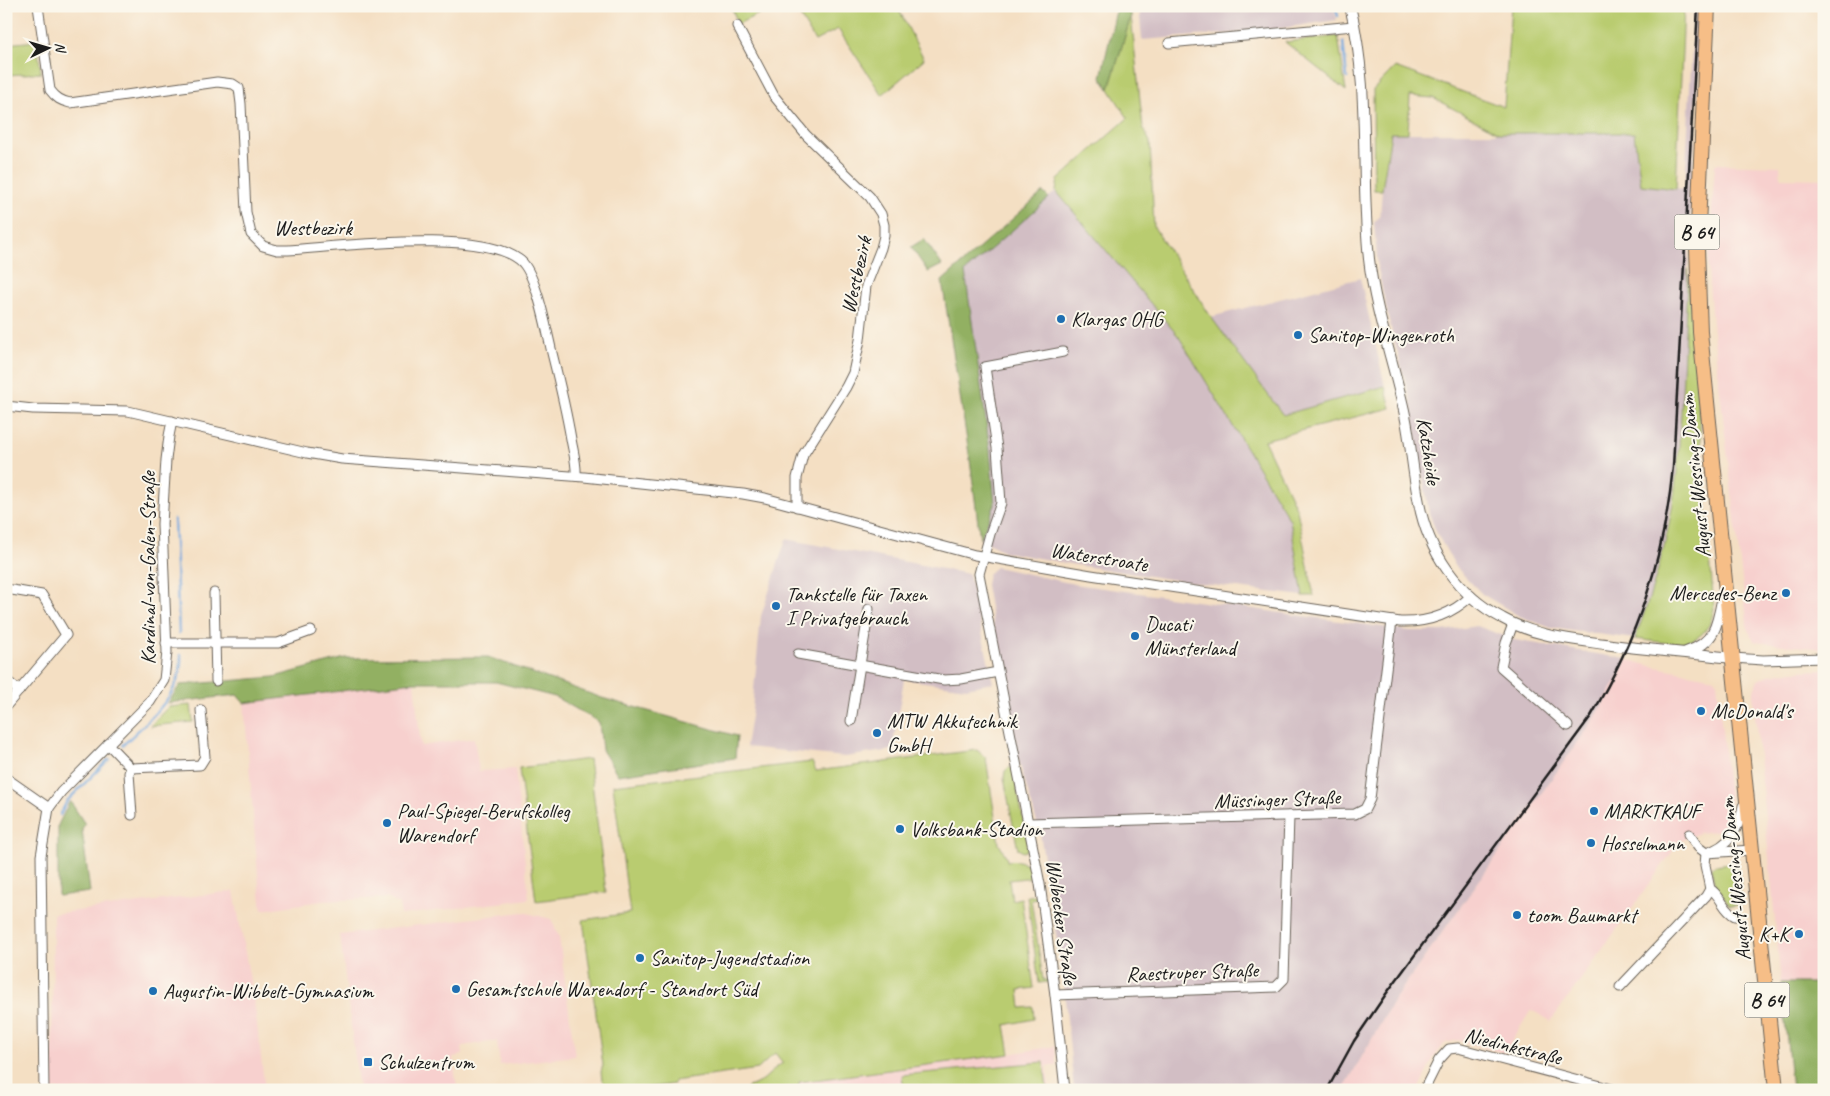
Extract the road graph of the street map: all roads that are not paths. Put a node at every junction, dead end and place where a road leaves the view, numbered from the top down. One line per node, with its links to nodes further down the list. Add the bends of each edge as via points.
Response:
1 (38, 6): 10 (street, Westbezirk, via 50,90 62,101 70,103 217,82 239,88 246,212 251,234 263,246 288,250 440,241 500,250 514,256 523,264 534,287 564,401)
2 (1350, 6): 5 (street, Katzheide)
3 (1708, 6): 13 (main road, August-Wessing-Damm / B 64, via 1697,286)
4 (737, 26): 11 (street, Westbezirk, via 774,96 806,136 870,198 884,225 881,248 866,286 853,373 803,455 797,478)
5 (1354, 26): 6 (street); 16 (street, Katzheide, via 1364,95 1367,227 1375,297 1405,414 1425,526 1445,567)
6 (1169, 44)
7 (1063, 352): 12 (street, via 985,367 1001,503)
8 (6, 406): 9 (street, via 128,411)
9 (172, 421): 10 (street, via 342,459); 21 (street, Kardinal-von-Galen-Straße, via 162,524)
10 (576, 476): 11 (street, via 743,494)
11 (798, 507): 12 (street)
12 (983, 556): 18 (street, Waterstroate); 28 (street, Wolbecker Straße, via 979,581)
13 (1726, 579): 23 (street, via 1714,632 1700,646); 25 (main road, August-Wessing-Damm / B 64)
14 (6, 589): 31 (street, via 42,595 66,634)
15 (214, 593): 22 (street)
16 (1471, 596): 18 (street, Waterstroate, via 1441,616 1421,621); 19 (street, Katzheide)
17 (869, 609): 27 (street)
18 (1392, 621): 42 (street, Müssinger Straße, via 1370,799 1365,809 1355,814)
19 (1513, 624): 23 (street, Katzheide, via 1564,639); 35 (street, via 1501,667)
20 (311, 631): 22 (street, via 278,643)
21 (166, 642): 22 (street); 36 (street, Kardinal-von-Galen-Straße, via 164,680 150,702)
22 (215, 643): 30 (street)
23 (1682, 653): 25 (street, Katzheide)
24 (798, 654): 27 (street)
25 (1733, 658): 26 (street); 39 (main road, August-Wessing-Damm / B 64)
26 (1824, 658)
27 (859, 665): 28 (street, via 954,680); 34 (street)
28 (998, 672): 43 (street, Wolbecker Straße)
29 (6, 680): 31 (street)
30 (216, 680)
31 (19, 690): 32 (street)
32 (6, 706)
33 (202, 710): 37 (street, via 205,757 200,765)
34 (851, 721)
35 (1568, 726)
36 (108, 744): 37 (street); 40 (street, Kardinal-von-Galen-Straße)
37 (131, 768): 41 (street)
38 (6, 778): 40 (street)
39 (1745, 778): 45 (main road, August-Wessing-Damm / B 64); 46 (street, via 1744,804 1736,831 1723,845)
40 (49, 808): 51 (street, via 42,856)
41 (132, 815)
42 (1289, 816): 43 (street, Müssinger Straße); 50 (street, Raestruper Straße, via 1284,979 1276,987)
43 (1029, 823): 50 (street, Wolbecker Straße)
44 (1689, 834): 46 (street)
45 (1752, 850): 46 (street); 55 (main road, August-Wessing-Damm / B 64)
46 (1706, 853): 47 (street)
47 (1710, 888): 48 (street, via 1728,912); 49 (street)
48 (1735, 916)
49 (1620, 987)
50 (1055, 995): 52 (street, Wolbecker Straße)
51 (44, 1090)
52 (1065, 1090)
53 (1424, 1090): 54 (street, Niedinkstraße, via 1439,1060 1448,1050 1458,1048)
54 (1616, 1090)
55 (1776, 1090)

